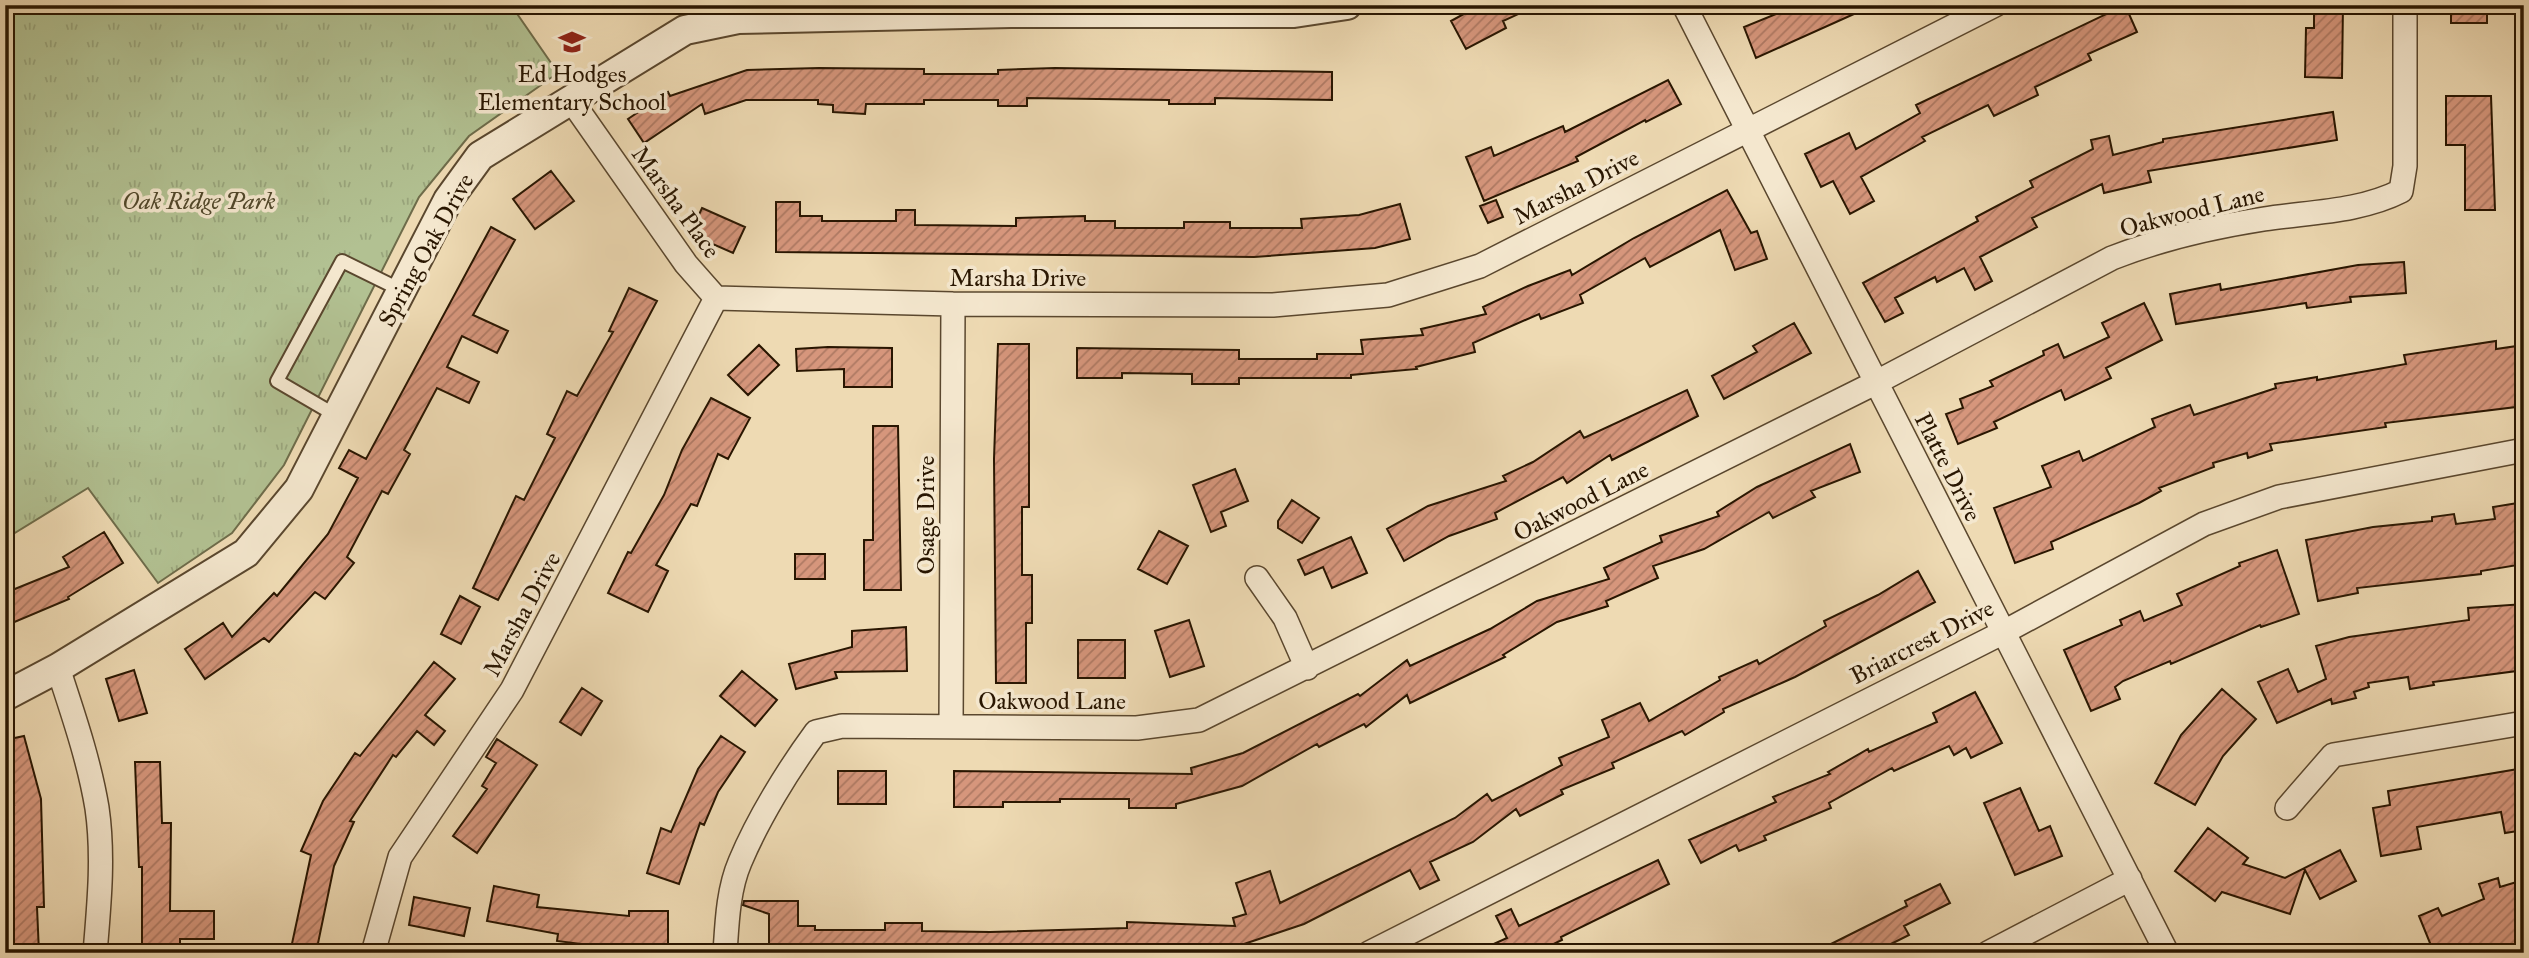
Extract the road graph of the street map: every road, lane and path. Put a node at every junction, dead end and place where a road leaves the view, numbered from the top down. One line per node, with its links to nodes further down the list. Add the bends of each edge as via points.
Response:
1 (1347, 5): 5 (street, Spring Oak Drive, via 1294,13)
2 (1684, 5): 7 (street, Platte Drive)
3 (1996, 5): 7 (street, Marsha Drive)
4 (2405, 5): 11 (street, Oakwood Lane, via 2401,191 2381,201 2260,219 2146,245 2112,258)
5 (825, 11): 6 (street, Spring Oak Drive, via 738,19 685,30)
6 (571, 100): 8 (street, Spring Oak Drive, via 480,156 448,200); 9 (street, Marsha Place, via 686,264)
7 (1746, 130): 10 (street, Marsha Drive, via 1480,266 1388,295 1273,305); 11 (street, Platte Drive)
8 (402, 290): 12 (street, Spring Oak Drive); 12 (lane, via 342,261 277,381)
9 (716, 298): 10 (street, Marsha Drive); 24 (street, Marsha Drive, via 513,691 400,857)
10 (953, 304): 20 (street, Osage Drive)
11 (1875, 383): 15 (street, Platte Drive); 17 (street, Oakwood Lane)
12 (337, 416): 16 (street, Spring Oak Drive, via 299,489 246,553)
13 (2524, 450): 15 (street, Briarcrest Drive, via 2279,497 2204,524)
14 (1256, 579): 17 (street, via 1284,618)
15 (2004, 632): 22 (street, Platte Drive); 26 (street, Briarcrest Drive)
16 (58, 668): 18 (street, Spring Oak Drive); 23 (street, via 81,738 97,809 101,881)
17 (1307, 668): 20 (street, Oakwood Lane, via 1199,720 1137,728)
18 (5, 696)
19 (2524, 723): 21 (street, via 2333,755)
20 (951, 727): 25 (street, Oakwood Lane, via 842,726 816,732 797,757 739,863)
21 (2287, 808)
22 (2130, 879): 27 (street); 28 (street, Platte Drive)
23 (95, 953)
24 (373, 953)
25 (725, 953)
26 (1369, 953)
27 (1988, 953)
28 (2167, 953)

